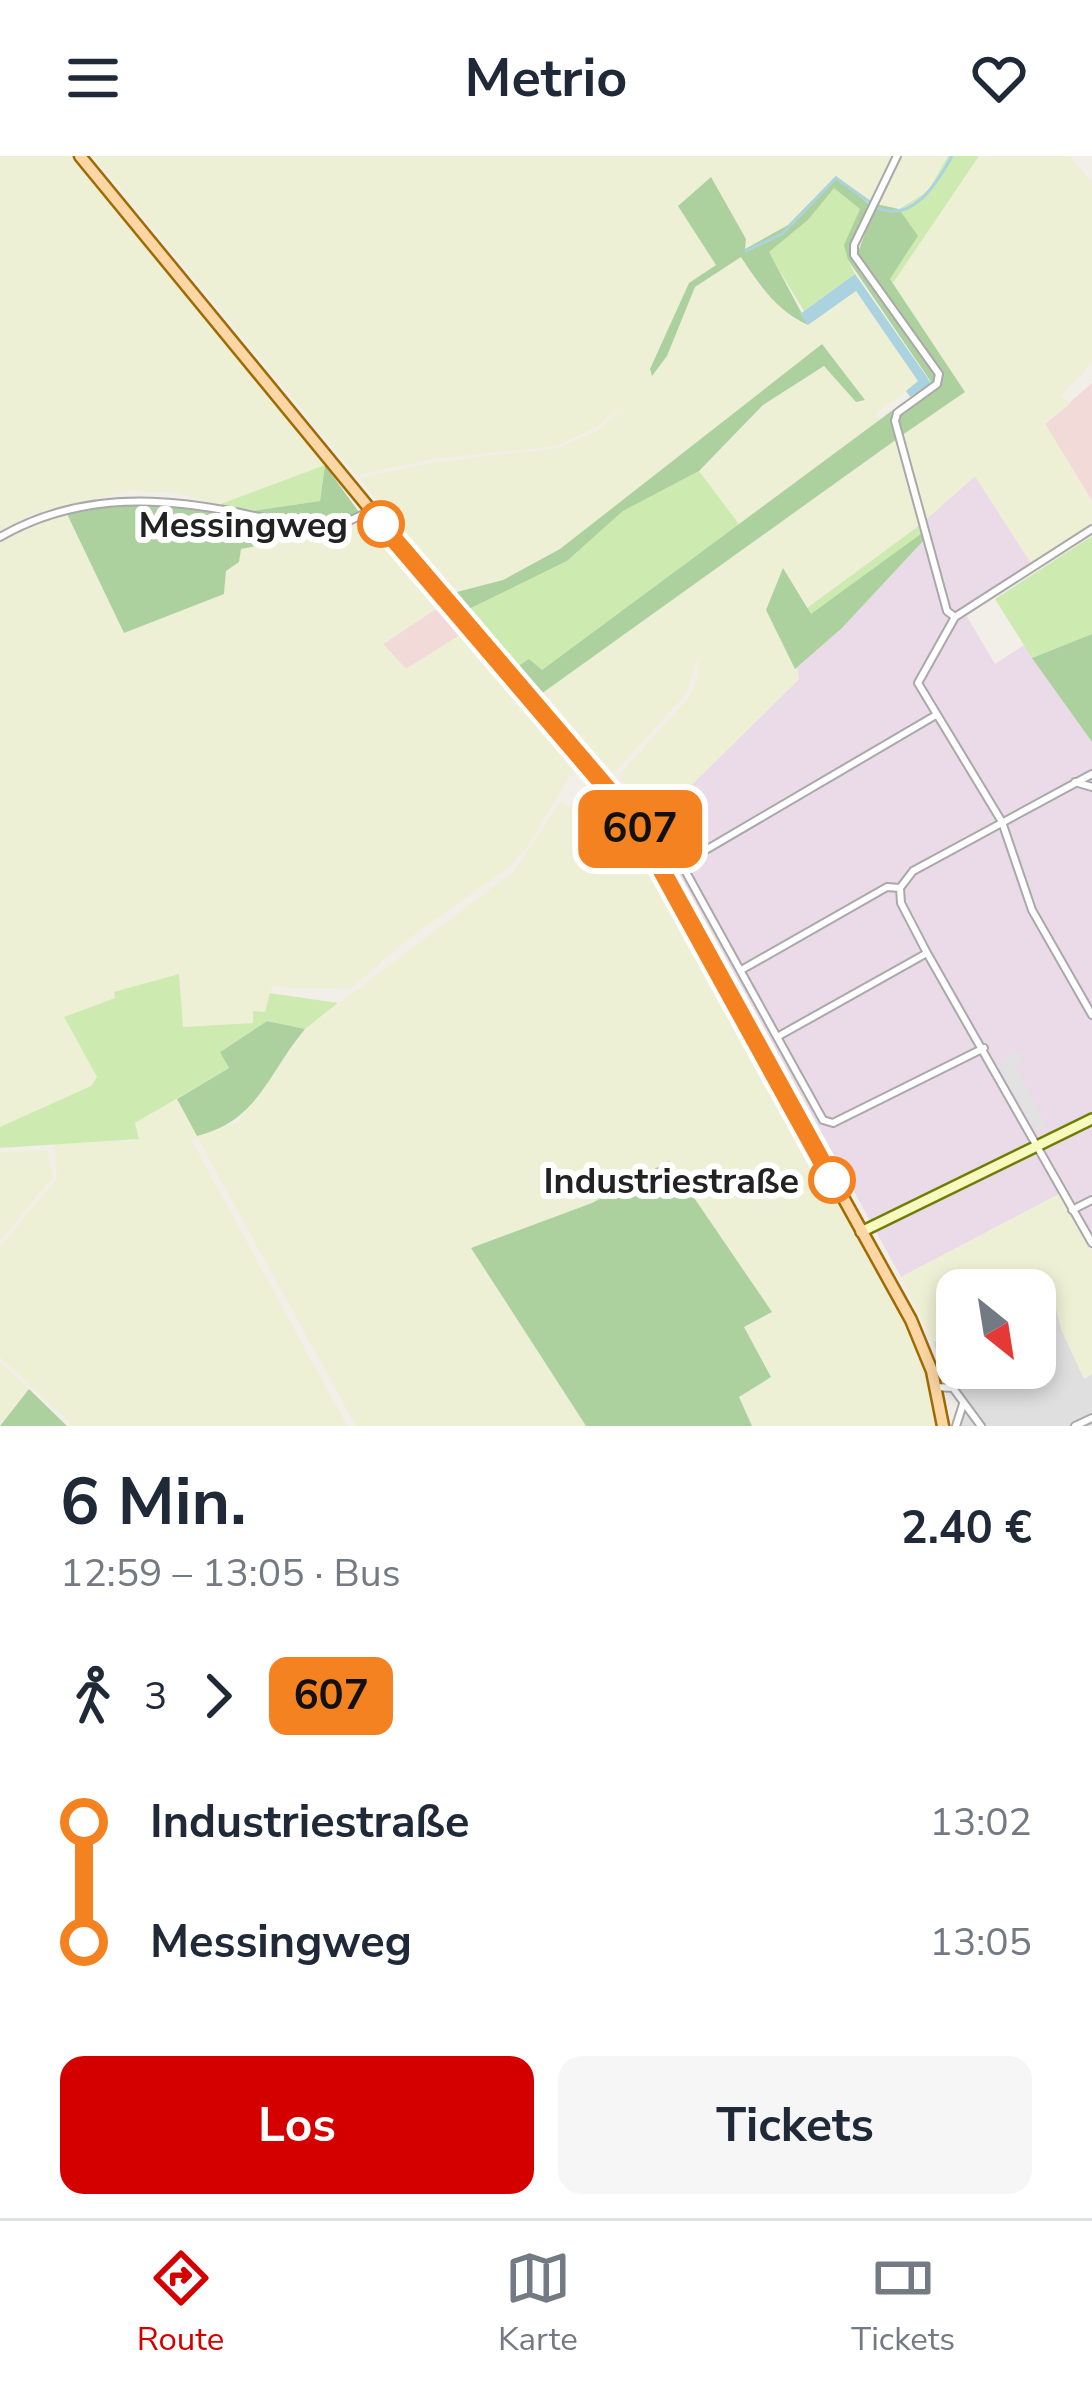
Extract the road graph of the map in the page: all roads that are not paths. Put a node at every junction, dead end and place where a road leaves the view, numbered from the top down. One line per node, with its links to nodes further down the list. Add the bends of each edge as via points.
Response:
1 (80, 156): 3 (main road)
2 (897, 156): 6 (street, via 854,255 939,374 896,421)
3 (370, 511): 5 (street, via 326,532 238,508 122,501 35,520); 24 (main road, via 634,820)
4 (1092, 529): 6 (street)
5 (0, 537)
6 (955, 617): 7 (street, via 919,679)
7 (936, 715): 11 (street); 14 (street, via 687,861)
8 (1092, 774): 9 (street)
9 (1075, 782): 10 (street); 11 (street)
10 (1092, 787)
11 (1003, 822): 12 (street, via 914,871); 16 (street, via 1032,910)
12 (900, 888): 13 (street); 14 (street, via 887,887)
13 (928, 953): 18 (street); 19 (street)
14 (743, 969): 18 (street)
15 (1092, 992): 16 (street)
16 (1082, 998): 17 (street)
17 (1092, 1015)
18 (777, 1037): 19 (street, via 829,1124)
19 (984, 1048): 21 (street)
20 (1092, 1120): 21 (street)
21 (1036, 1147): 23 (street); 24 (street)
22 (1092, 1200): 23 (street)
23 (1072, 1210): 25 (street)
24 (861, 1232): 26 (main road, via 916,1331)
25 (1092, 1243)
26 (936, 1387)
27 (936, 1389): 31 (main road)
28 (954, 1389): 29 (street)
29 (963, 1404): 32 (street); 33 (street)
30 (1092, 1418): 34 (street)
31 (943, 1426)
32 (956, 1426)
33 (981, 1426)
34 (1075, 1426)

